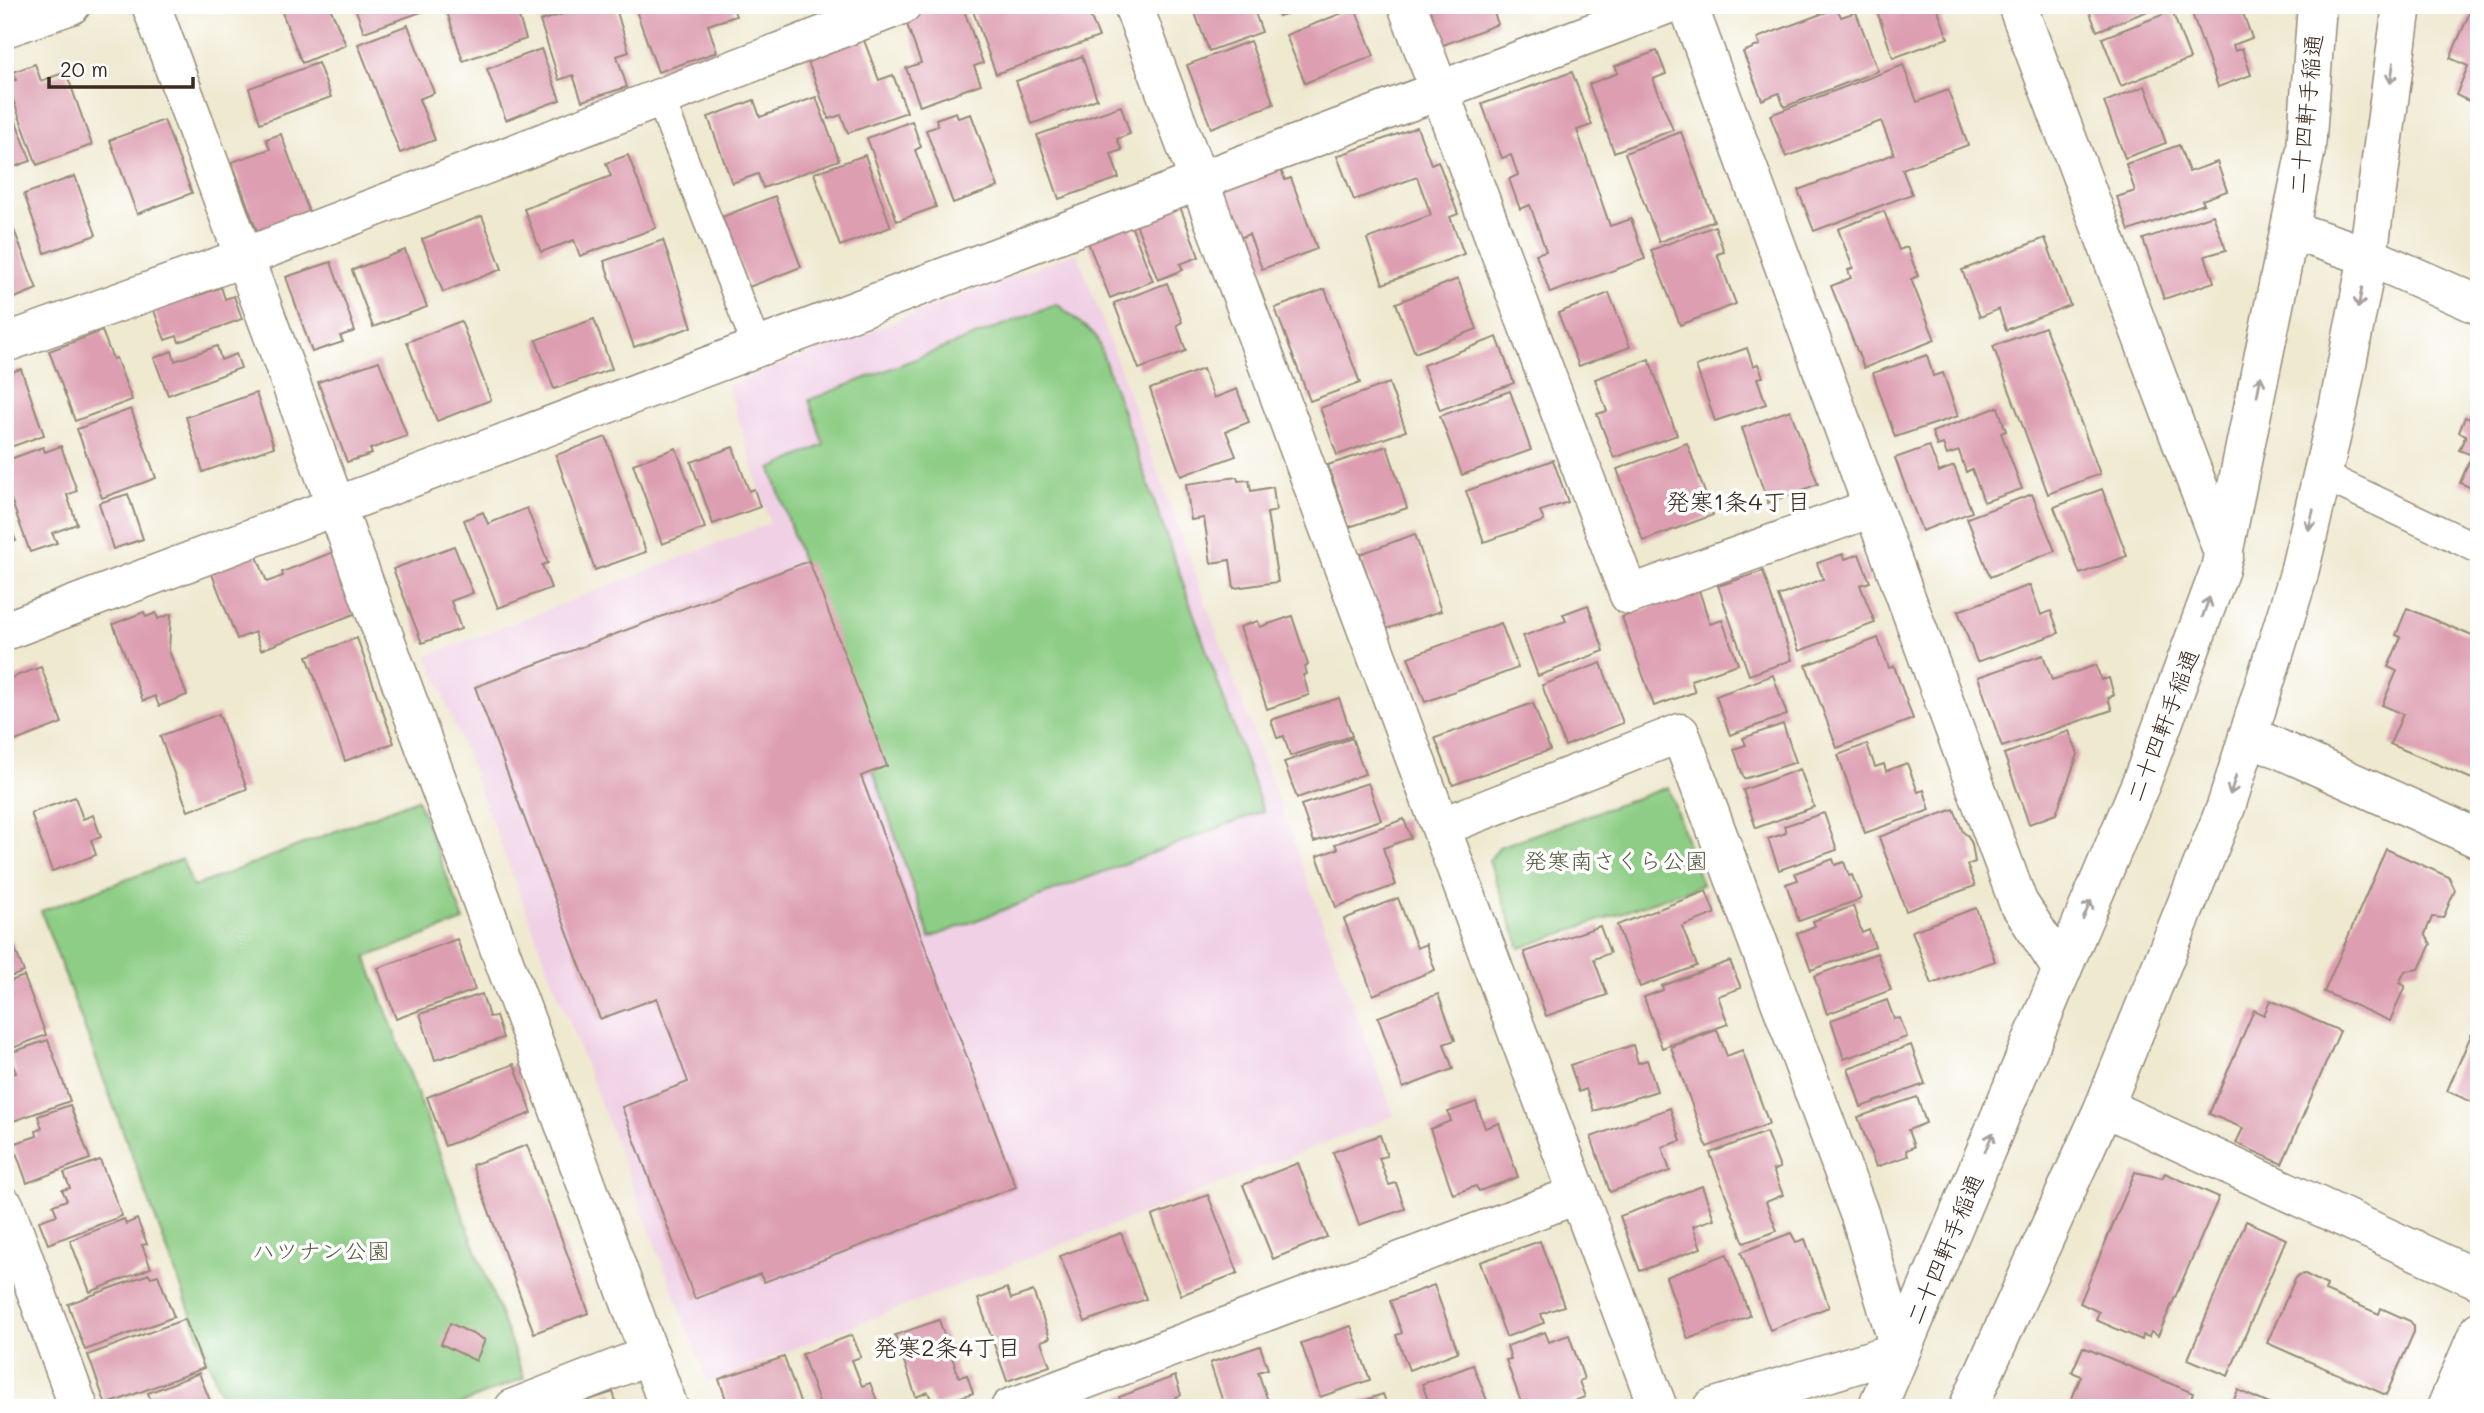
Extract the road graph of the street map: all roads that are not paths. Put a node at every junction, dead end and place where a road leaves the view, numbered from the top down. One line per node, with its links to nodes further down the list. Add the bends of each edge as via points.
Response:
1 (71, 5): 10 (street)
2 (151, 5): 16 (street)
3 (902, 5): 12 (street)
4 (1133, 5): 13 (street)
5 (1407, 5): 11 (street)
6 (2017, 5): 24 (street)
7 (2317, 5): 14 (street, 二十四軒手稲通, via 2306,149)
8 (2402, 5): 15 (street, one-way to 15)
9 (1668, 6): 11 (street); 22 (street)
10 (5, 28)
11 (1440, 90): 13 (street); 22 (street, via 1629,595)
12 (660, 98): 16 (street); 19 (lane)
13 (1199, 181): 19 (street); 27 (street)
14 (2290, 230): 15 (street); 24 (street, 二十四軒手稲通, one-way to 14)
15 (2368, 256): 17 (street); 20 (street, one-way to 20)
16 (245, 257): 18 (street); 21 (street)
17 (2478, 304)
18 (5, 343)
19 (757, 348): 21 (street)
20 (2322, 475): 23 (lane); 26 (street, one-way to 26, via 2298,577)
21 (337, 505): 25 (street); 37 (street)
22 (1872, 508): 29 (street, via 2018,902)
23 (2479, 549)
24 (2224, 555): 29 (street, 二十四軒手稲通, one-way to 24, via 2143,778)
25 (5, 631)
26 (2248, 735): 28 (street); 30 (street, one-way to 30, via 2226,807)
27 (1441, 827): 31 (street); 36 (street, via 1680,733 1860,1216)
28 (2479, 839)
29 (2062, 970): 36 (street, 二十四軒手稲通, one-way to 29)
30 (2104, 1107): 33 (street); 45 (street)
31 (1579, 1194): 41 (street); 42 (street)
32 (5, 1207): 34 (street)
33 (2479, 1280)
34 (19, 1288): 38 (street)
35 (2479, 1331): 46 (street)
36 (1900, 1351): 43 (street); 44 (street, 二十四軒手稲通)
37 (650, 1355): 39 (street); 40 (street)
38 (79, 1408)
39 (514, 1408)
40 (669, 1408)
41 (1010, 1408)
42 (1658, 1408)
43 (1712, 1408)
44 (1877, 1408)
45 (1968, 1408)
46 (2446, 1408)

